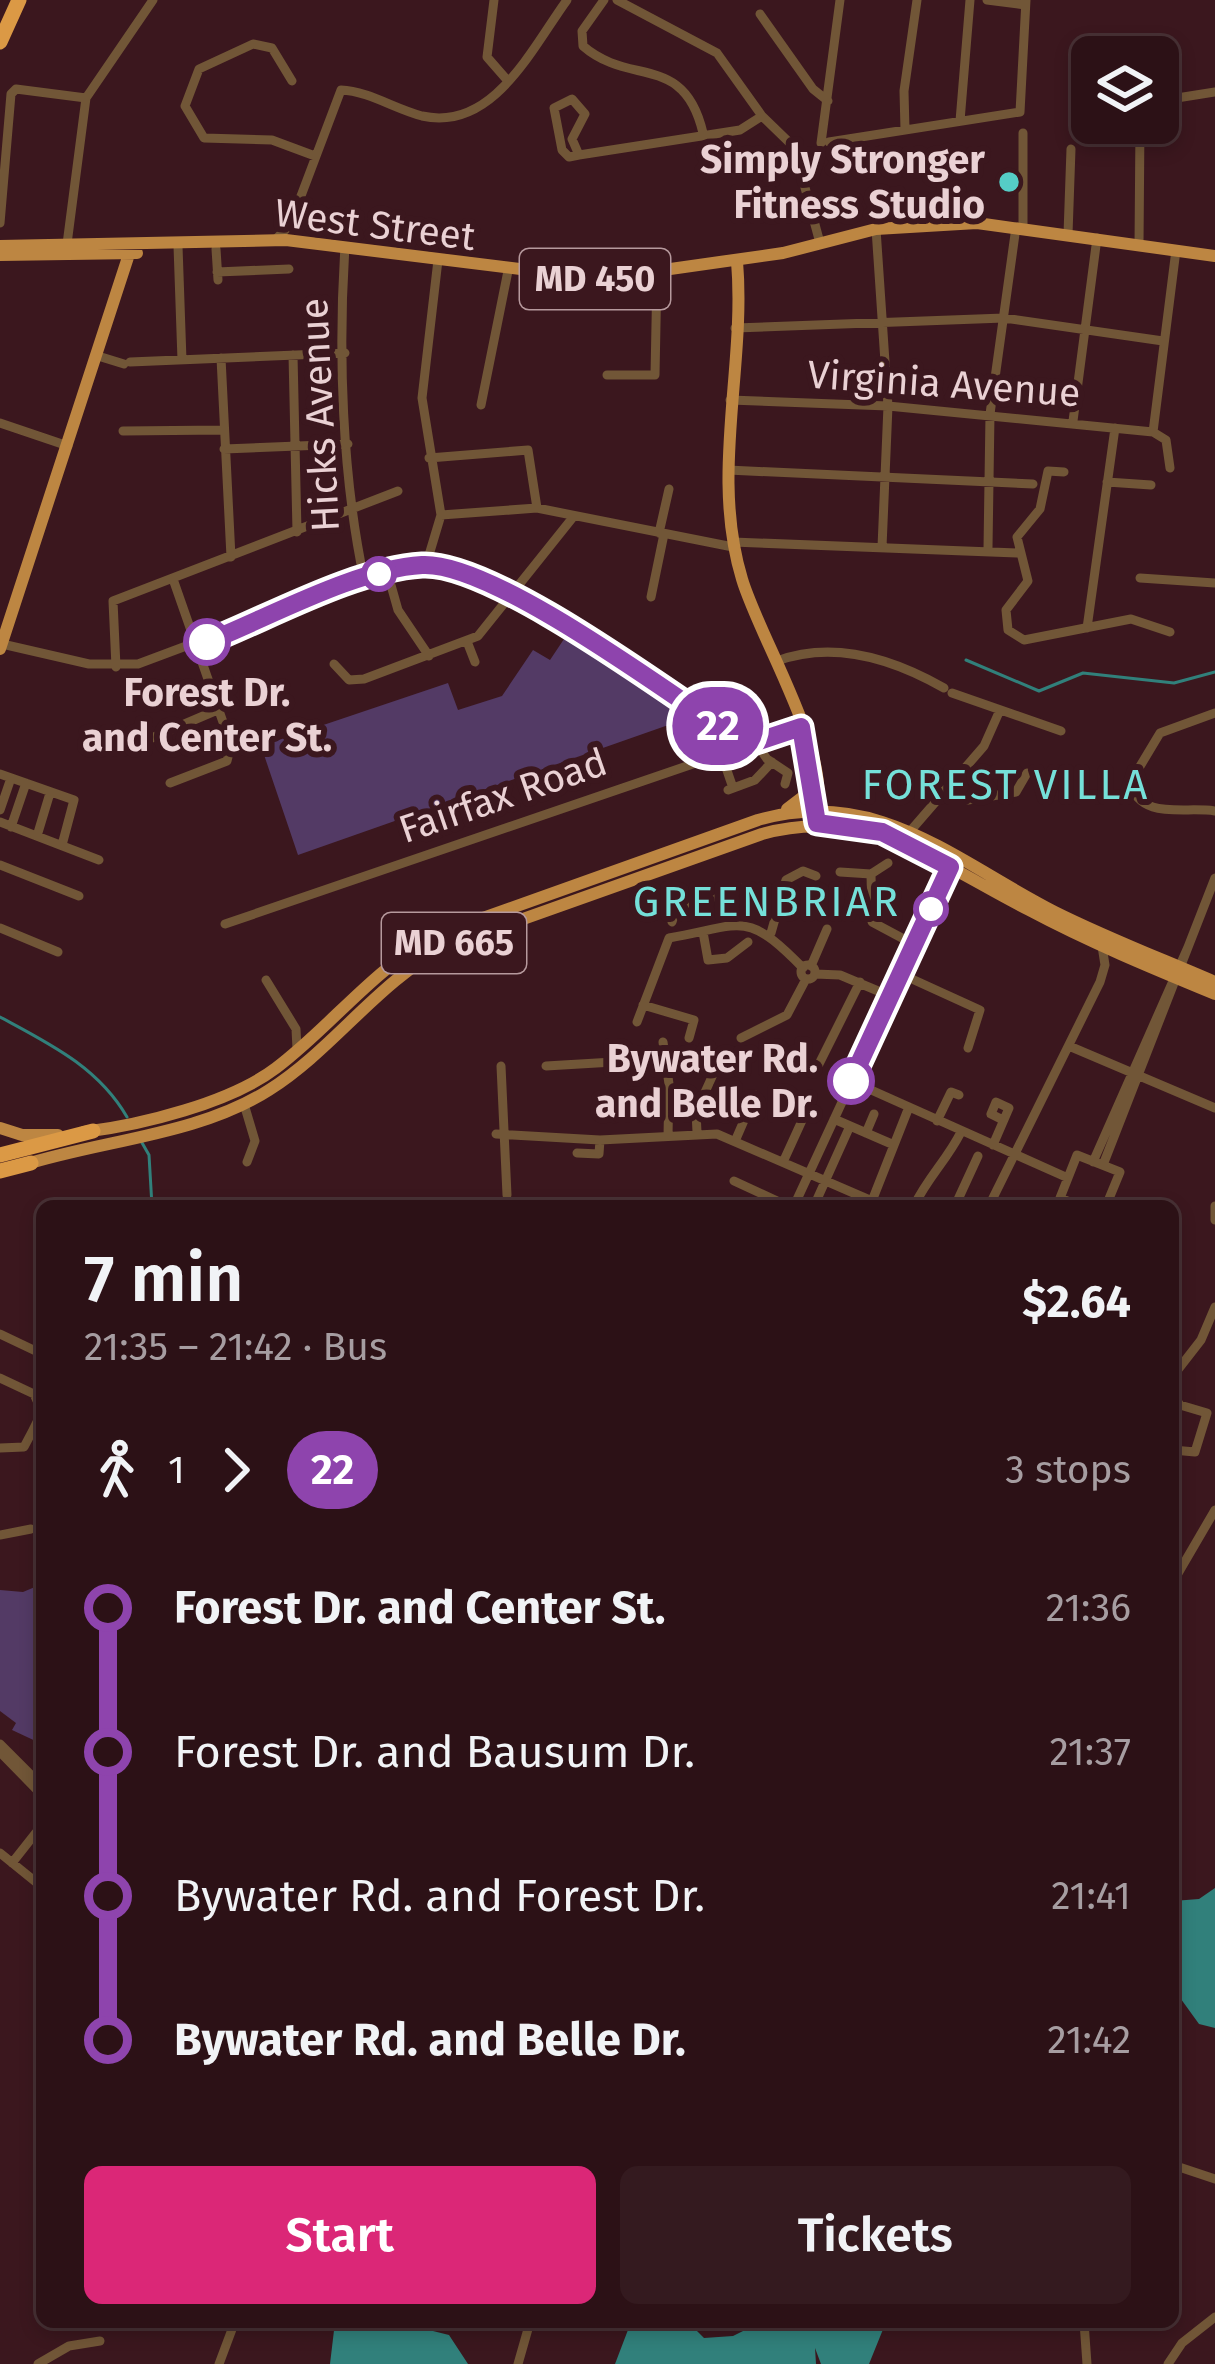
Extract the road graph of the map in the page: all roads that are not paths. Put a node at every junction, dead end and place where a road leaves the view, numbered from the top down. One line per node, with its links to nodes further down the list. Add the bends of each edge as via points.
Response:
1 (19, 0): 13 (highway)
2 (152, 0): 18 (street)
3 (494, 0): 15 (street, via 487,57)
4 (567, 0): 15 (street)
5 (604, 0): 25 (street, via 583,31 583,46 681,85)
6 (617, 0): 22 (street, via 712,48)
7 (839, 0): 20 (street)
8 (916, 0): 24 (street)
9 (970, 0): 23 (street)
10 (987, 0): 11 (street)
11 (1026, 2): 23 (street, via 1021,112)
12 (760, 14): 20 (street)
13 (0, 42)
14 (292, 81): 32 (street, via 264,44 199,69 184,106 204,138 268,140)
15 (508, 81): 32 (street, via 478,108 447,118 341,90)
16 (552, 89): 21 (street)
17 (1215, 92): 19 (street)
18 (86, 98): 33 (street, via 16,88 11,94); 43 (street)
19 (1179, 98)
20 (828, 100): 27 (street)
21 (560, 101): 31 (street, via 554,108 562,150); 31 (street, via 572,99 585,114 572,139)
22 (762, 116): 25 (street, via 740,130); 29 (street)
23 (960, 121): 24 (street)
24 (905, 130): 27 (street)
25 (704, 133): 31 (street)
26 (1023, 133): 35 (street)
27 (825, 143): 29 (street)
28 (1140, 144): 44 (street)
29 (794, 148): 42 (street)
30 (1071, 148): 37 (street)
31 (580, 154)
32 (315, 156): 34 (street)
33 (0, 223)
34 (290, 225): 39 (street); 40 (street)
35 (1019, 227): 36 (main road, West Street / MD 450); 37 (main road, West Street / MD 450); 58 (street)
36 (876, 229): 42 (main road, West Street / MD 450); 59 (street)
37 (1068, 234): 38 (main road, West Street / MD 450)
38 (1097, 238): 44 (main road, West Street / MD 450); 61 (street)
39 (275, 240): 40 (main road, West Street / MD 450); 41 (main road, West Street / MD 450)
40 (295, 241): 45 (main road, West Street / MD 450)
41 (241, 242): 46 (main road, West Street / MD 450); 47 (main road, West Street / MD 450)
42 (820, 243): 54 (main road, West Street / MD 450)
43 (67, 244): 48 (main road, West Street / MD 450); 50 (main road); 51 (main road, West Street / MD 450)
44 (1139, 245): 49 (main road, West Street / MD 450)
45 (345, 247): 53 (main road, West Street / MD 450); 63 (street, Hicks Avenue)
46 (178, 249): 47 (main road, West Street / MD 450); 51 (main road, West Street / MD 450); 51 (main road, West Street / MD 450); 67 (street)
47 (216, 249): 55 (street, via 218,276)
48 (0, 250): 50 (main road, West Street / MD 450)
49 (1176, 250): 52 (main road, West Street / MD 450); 62 (street)
50 (51, 254): 51 (main road, West Street / MD 450)
51 (131, 255): 65 (main road)
52 (1215, 256)
53 (438, 260): 56 (main road, West Street / MD 450); 83 (street, via 422,398)
54 (737, 261): 57 (main road, West Street / MD 450); 60 (main road)
55 (289, 269)
56 (508, 271): 57 (main road, West Street / MD 450, via 601,280); 70 (street)
57 (657, 273): 68 (street, via 655,375)
58 (1004, 318): 59 (street); 61 (street); 72 (street)
59 (883, 322): 60 (street); 71 (street)
60 (735, 328): 69 (main road)
61 (1083, 331): 62 (street); 73 (street)
62 (1163, 341): 78 (street)
63 (346, 352): 64 (street); 80 (street, Hicks Avenue)
64 (293, 355): 66 (street); 79 (street)
65 (98, 356): 67 (street); 81 (main road)
66 (221, 358): 67 (street); 76 (street)
67 (182, 359)
68 (607, 375)
69 (730, 400): 71 (street, Virginia Avenue); 85 (main road)
70 (482, 405)
71 (888, 406): 72 (street, Virginia Avenue); 87 (street)
72 (990, 414): 73 (street, Virginia Avenue); 88 (street)
73 (1073, 421): 75 (street, Virginia Avenue)
74 (0, 423): 81 (street)
75 (1115, 428): 78 (street, Virginia Avenue); 89 (street)
76 (223, 430): 77 (street); 82 (street)
77 (123, 431)
78 (1153, 432): 84 (street, via 1166,440)
79 (294, 444): 80 (street); 82 (street); 98 (street)
80 (348, 444): 95 (street, Hicks Avenue)
81 (68, 446): 116 (main road)
82 (224, 449): 104 (street)
83 (429, 458): 94 (street, via 528,450); 96 (street)
84 (1170, 468)
85 (728, 470): 87 (street); 100 (main road)
86 (1064, 472): 103 (street, via 1048,471 1040,508 1019,531)
87 (885, 475): 88 (street); 101 (street)
88 (989, 479): 90 (street); 102 (street)
89 (1107, 482): 91 (street); 113 (street)
90 (1033, 484)
91 (1151, 485)
92 (669, 490): 99 (street)
93 (398, 491): 95 (street)
94 (537, 508): 96 (street); 97 (street)
95 (350, 512): 98 (street); 109 (street, Hicks Avenue)
96 (440, 514): 105 (street)
97 (574, 516): 99 (street); 111 (street)
98 (297, 532): 104 (street)
99 (662, 533): 100 (street); 112 (street)
100 (733, 545): 101 (street); 120 (main road)
101 (882, 547): 102 (street)
102 (988, 548): 103 (street)
103 (1017, 549): 113 (street, via 1028,581 1005,616 1012,636)
104 (231, 557): 108 (street)
105 (426, 565): 106 (street); 111 (street, via 464,570)
106 (387, 571): 109 (street); 118 (street, via 398,610)
107 (1140, 578): 110 (street)
108 (172, 579): 117 (street); 122 (street, via 113,601)
109 (364, 579): 117 (street)
110 (1215, 583)
111 (512, 593): 115 (street); 129 (street)
112 (652, 598)
113 (1087, 628): 114 (street, via 1131,619)
114 (1170, 632)
115 (468, 644): 118 (street); 119 (street)
116 (0, 645): 122 (street)
117 (199, 645): 122 (street); 123 (street)
118 (429, 656): 121 (street, via 353,681)
119 (476, 662)
120 (777, 662): 124 (street, via 802,652 874,657); 126 (main road)
121 (334, 664)
122 (116, 667)
123 (222, 708): 128 (street); 137 (street, via 231,740 226,761)
124 (1000, 710): 127 (street); 139 (street, via 984,746)
125 (1215, 713): 142 (street, via 1160,733 1130,783 1140,802 1155,808)
126 (801, 727): 129 (street, Fairfax Road); 132 (main road)
127 (1061, 731)
128 (140, 743)
129 (751, 743): 130 (street, Fairfax Road); 131 (street)
130 (722, 753): 131 (street, via 730,789); 163 (street, Fairfax Road)
131 (772, 762): 138 (street, via 788,773)
132 (812, 770): 143 (main road, via 829,800); 144 (main road, via 804,796); 145 (main road)
133 (1027, 773): 139 (street, via 1012,794 968,800)
134 (6, 776): 136 (street); 141 (street)
135 (918, 779): 139 (street)
136 (26, 783): 140 (street); 146 (street)
137 (170, 783)
138 (785, 784)
139 (943, 790): 148 (street)
140 (50, 793): 147 (street); 149 (street, via 76,803)
141 (0, 810)
142 (1215, 811)
143 (862, 813): 145 (main road, MD 665); 148 (main road, MD 665)
144 (775, 815): 145 (main road, MD 665); 186 (main road, MD 665, via 441,933 396,961)
145 (816, 817): 148 (main road, MD 665); 202 (main road, MD 665, via 447,946 404,973 290,1076)
146 (5, 825): 147 (street)
147 (37, 836): 149 (street)
148 (907, 836): 151 (main road, MD 665)
149 (62, 845): 150 (street)
150 (99, 860)
151 (953, 862): 158 (main road); 170 (street)
152 (888, 863): 155 (street)
153 (0, 865): 160 (street)
154 (840, 872): 155 (street)
155 (871, 874): 170 (street, via 872,922)
156 (816, 877): 168 (street, via 803,871 786,880)
157 (1215, 878): 176 (street)
158 (988, 882): 171 (main road); 176 (main road)
159 (742, 888): 161 (street)
160 (79, 896)
161 (705, 899): 162 (street, via 676,909); 164 (street)
162 (672, 922)
163 (225, 924)
164 (716, 927): 167 (street); 168 (street)
165 (0, 928): 172 (street)
166 (827, 929): 175 (street)
167 (703, 932): 169 (street, via 708,960); 183 (street, via 668,938)
168 (771, 932): 175 (street)
169 (748, 942)
170 (915, 946): 177 (street)
171 (1102, 946): 173 (main road); 174 (street)
172 (58, 952)
173 (1119, 953): 174 (street); 176 (main road)
174 (1105, 965): 190 (street)
175 (808, 972): 179 (street); 188 (street, via 787,1015)
176 (1177, 972): 180 (main road); 181 (main road); 198 (street)
177 (901, 974): 182 (street); 191 (street, via 980,1010)
178 (266, 980): 185 (street)
179 (860, 982): 182 (street); 194 (street)
180 (1215, 982)
181 (1215, 994)
182 (890, 996): 199 (street)
183 (643, 1005): 184 (street); 187 (street, via 694,1020)
184 (637, 1022)
185 (296, 1029): 186 (street); 192 (street)
186 (316, 1033): 192 (main road, MD 665)
187 (688, 1038)
188 (740, 1038)
189 (662, 1042): 193 (street)
190 (1069, 1046): 198 (street); 224 (street)
191 (968, 1048)
192 (296, 1051): 214 (main road, MD 665, via 236,1092)
193 (664, 1059): 196 (street); 203 (street)
194 (819, 1064)
195 (501, 1066): 218 (street)
196 (547, 1066)
197 (716, 1068): 215 (street, via 696,1112)
198 (1135, 1076): 206 (street); 232 (street)
199 (851, 1081): 204 (street); 209 (street)
200 (755, 1095): 220 (street)
201 (959, 1095): 211 (street, via 951,1091)
202 (244, 1104): 229 (street, via 255,1142); 230 (main road, MD 665)
203 (667, 1106): 205 (street); 219 (street)
204 (909, 1107): 211 (street); 222 (street)
205 (616, 1108)
206 (1215, 1108)
207 (805, 1114): 228 (street)
208 (874, 1114): 217 (street)
209 (834, 1119): 212 (street); 234 (street)
210 (1004, 1120): 223 (street)
211 (937, 1121): 216 (street)
212 (850, 1126): 217 (street); 236 (street)
213 (0, 1128): 214 (main road, via 33,1136)
214 (95, 1130): 226 (highway, MD 665)
215 (697, 1132): 219 (street); 220 (street)
216 (961, 1132): 223 (street); 231 (street)
217 (866, 1133): 222 (street)
218 (500, 1134): 221 (street); 239 (street)
219 (668, 1136): 221 (street)
220 (736, 1139): 228 (street)
221 (600, 1140): 225 (street, via 598,1154)
222 (894, 1145): 244 (street)
223 (993, 1145): 224 (street)
224 (1016, 1153): 235 (street); 247 (street)
225 (577, 1154)
226 (0, 1156)
227 (978, 1156): 237 (street)
228 (784, 1160): 234 (street)
229 (247, 1162)
230 (31, 1163): 233 (highway, MD 665)
231 (945, 1164): 237 (street); 245 (street, via 929,1174)
232 (1098, 1164): 235 (street, via 1078,1155); 249 (street, via 1120,1172)
233 (0, 1172)
234 (809, 1172): 236 (street); 241 (street)
235 (1068, 1178): 248 (street)
236 (826, 1179): 242 (street); 243 (street)
237 (968, 1180): 246 (street)
238 (734, 1181): 240 (street)
239 (507, 1195)
240 (777, 1200)
241 (794, 1200)
242 (817, 1200)
243 (864, 1200)
244 (873, 1200)
245 (917, 1200)
246 (959, 1200)
247 (992, 1200)
248 (1065, 1200)
249 (1108, 1200)
250 (1215, 1206): 251 (street)
251 (1215, 1220)
252 (1215, 1307): 255 (street)
253 (0, 1334): 254 (street)
254 (36, 1351)
255 (1179, 1368)
256 (0, 1378): 257 (street)
257 (36, 1398)
258 (1179, 1404): 261 (street, via 1207,1413 1195,1452)
259 (36, 1433): 260 (street, via 24,1448)
260 (0, 1448)
261 (1179, 1451)
262 (1215, 1510): 265 (street)
263 (31, 1529): 264 (street)
264 (0, 1535)
265 (1179, 1572)
266 (0, 1748): 267 (street)
267 (36, 1784)
268 (36, 1833): 270 (street)
269 (0, 1853): 270 (street)
270 (13, 1863): 271 (street)
271 (36, 1882)
272 (1179, 2166): 273 (street)
273 (1215, 2179)
274 (1215, 2318): 283 (street)
275 (232, 2328): 280 (street)
276 (528, 2328): 281 (street)
277 (1084, 2328): 282 (street)
278 (100, 2341): 279 (street, via 69,2346)
279 (38, 2364)
280 (219, 2364)
281 (518, 2364)
282 (1087, 2364)
283 (1168, 2364)

